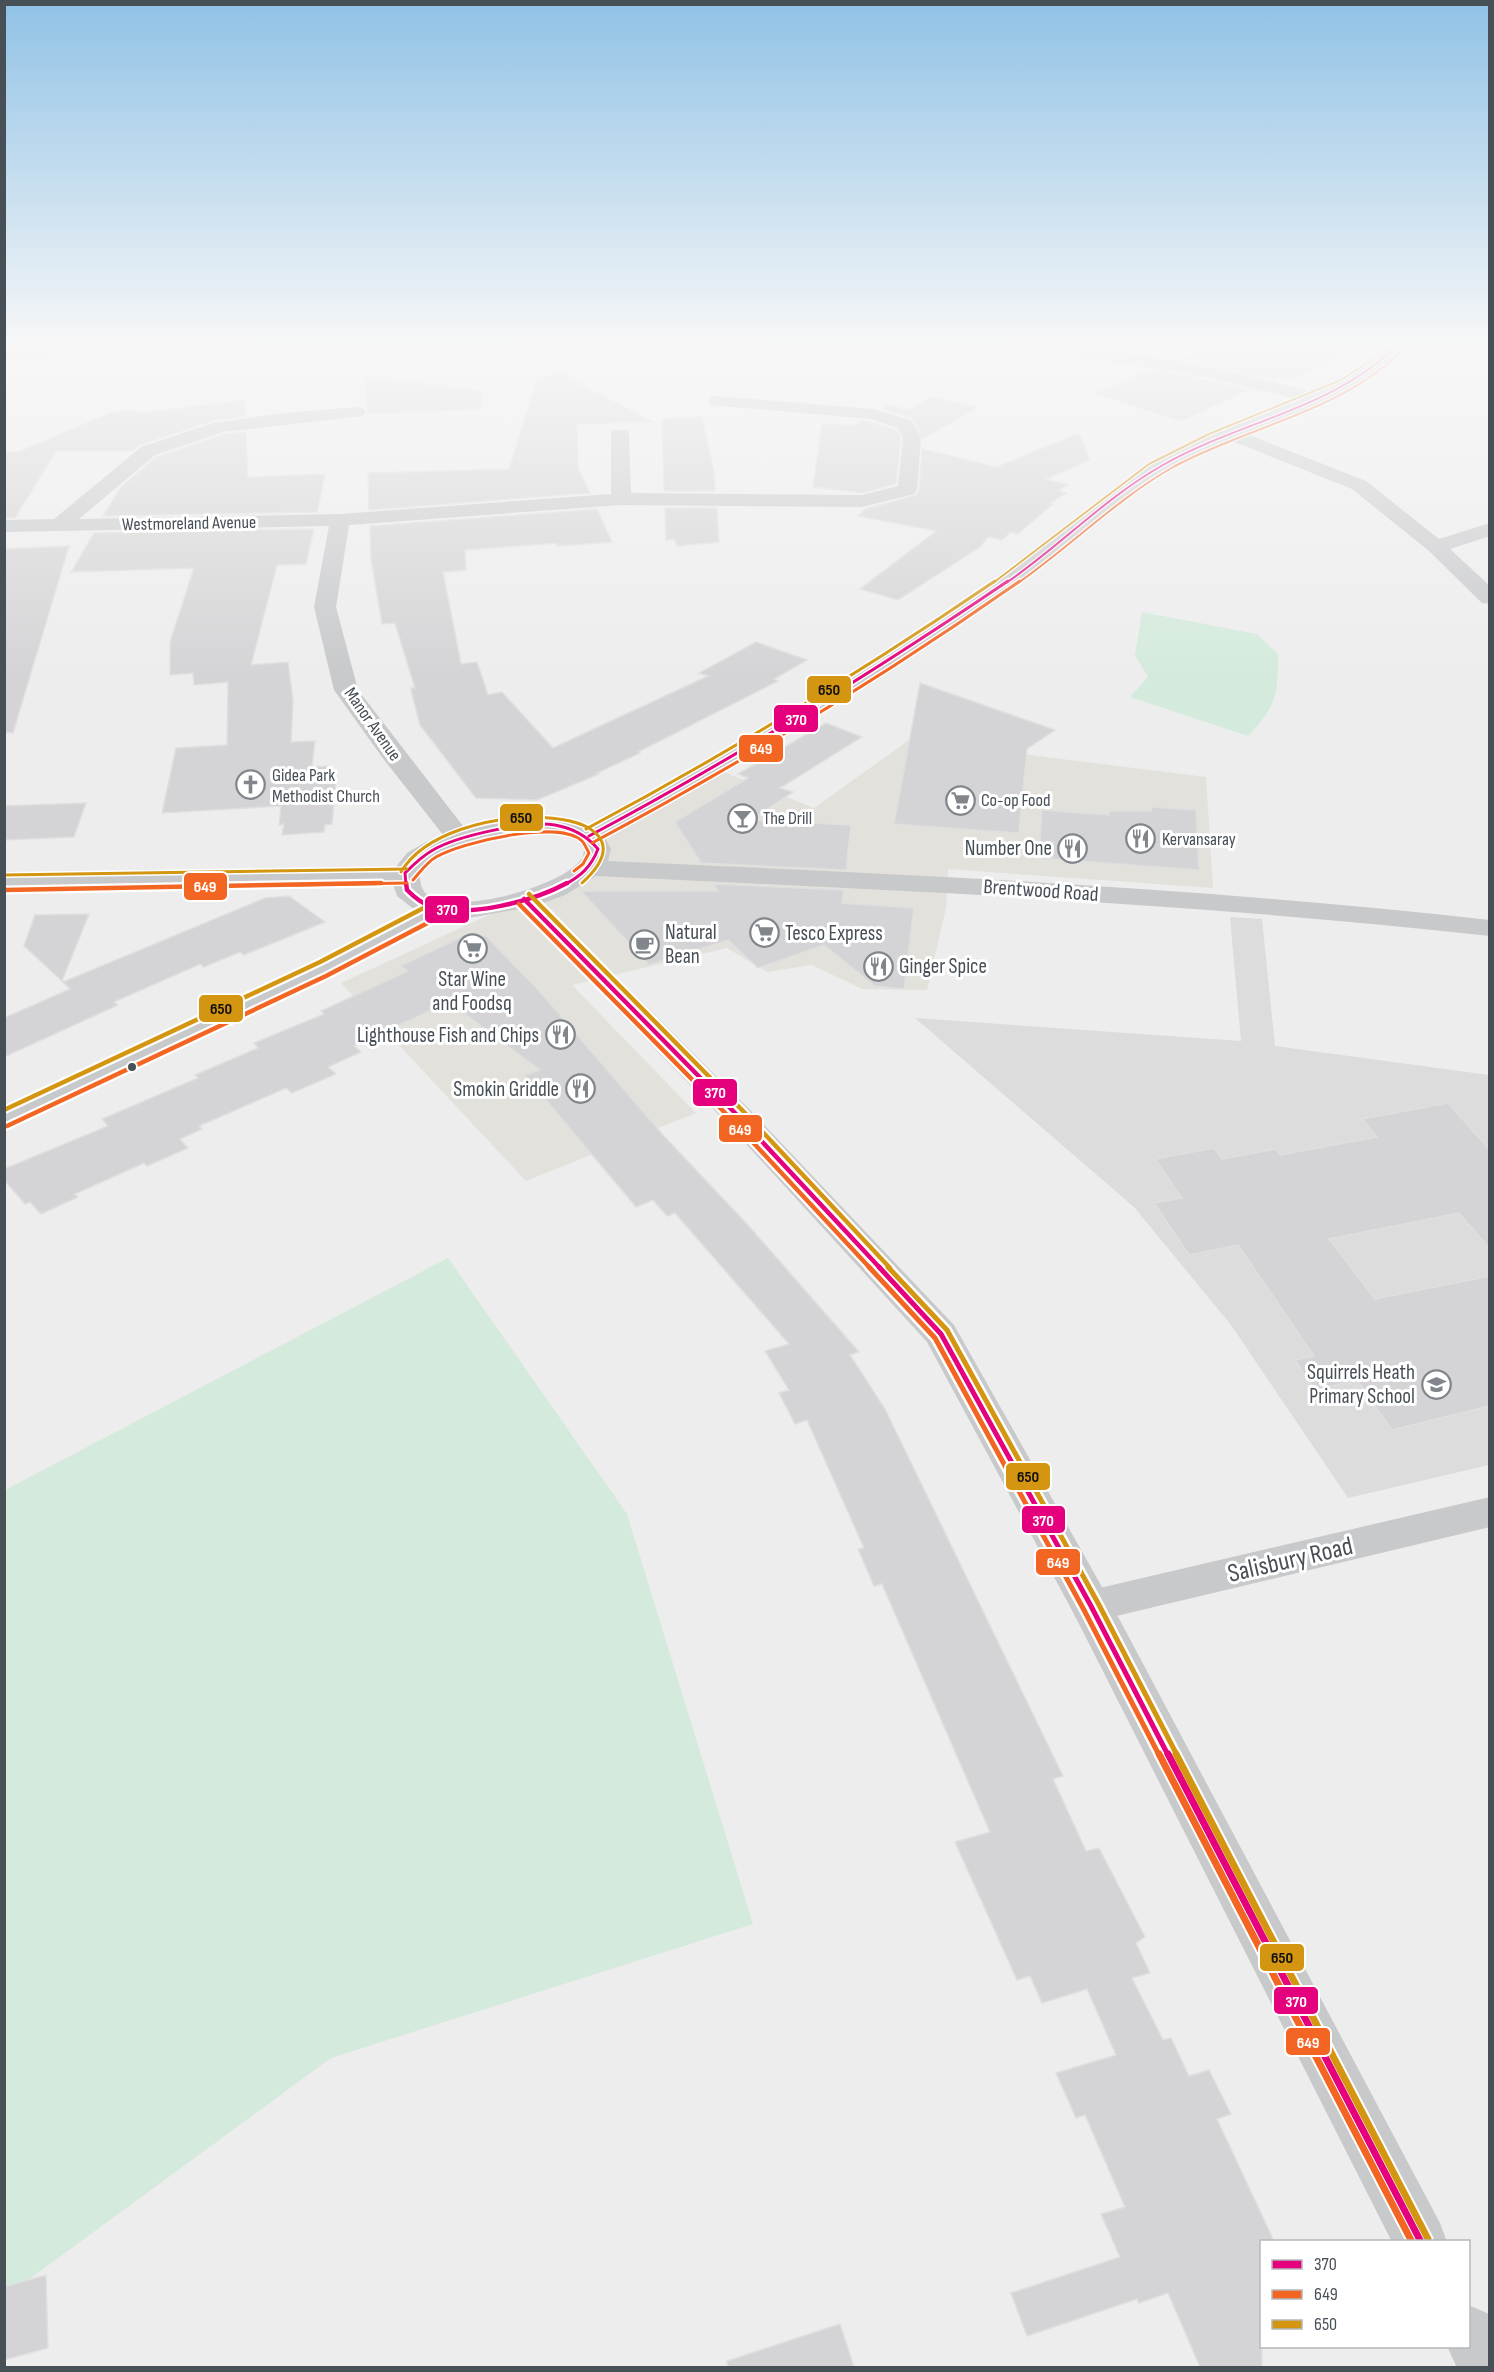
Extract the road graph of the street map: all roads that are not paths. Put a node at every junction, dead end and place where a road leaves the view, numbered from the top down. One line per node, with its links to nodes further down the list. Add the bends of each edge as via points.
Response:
1 (144, 455): 8 (street)
2 (620, 455): 6 (street)
3 (910, 455): 6 (street, Westmoreland Avenue, via 907,490 862,501)
4 (1186, 455): 13 (street, via 1121,491 1049,552 802,716)
5 (1283, 455): 11 (street, via 1359,485)
6 (621, 499): 7 (street, Westmoreland Avenue)
7 (340, 520): 8 (street, Westmoreland Avenue); 14 (street, Manor Avenue, via 325,607 346,690)
8 (59, 525): 9 (street, Westmoreland Avenue)
9 (4, 526)
10 (1490, 529): 11 (street)
11 (1436, 547): 12 (street)
12 (1490, 598)
13 (589, 836): 14 (street, via 566,827 539,824); 15 (street, via 598,853)
14 (460, 839): 16 (street, via 424,854)
15 (591, 867): 18 (street, via 566,884); 20 (street, Brentwood Road, via 1010,887 1390,915)
16 (406, 876): 17 (street); 19 (street, via 408,892 424,905)
17 (4, 883)
18 (524, 899): 19 (street, via 482,910); 23 (street, via 739,1117 941,1334)
19 (438, 909): 21 (street, via 323,969)
20 (1490, 928)
21 (4, 1119)
22 (1490, 1512): 23 (street, Salisbury Road)
23 (1091, 1606): 24 (street)
24 (1420, 2240)
25 (1470, 2336): 26 (street)
26 (1487, 2367)

